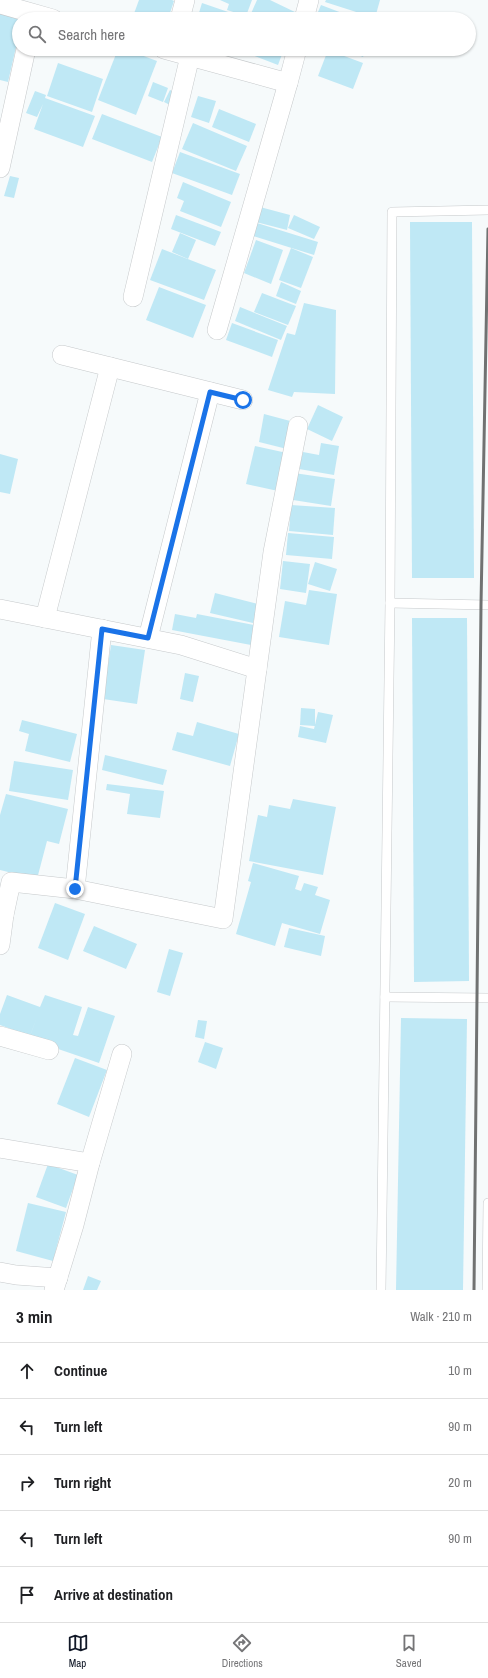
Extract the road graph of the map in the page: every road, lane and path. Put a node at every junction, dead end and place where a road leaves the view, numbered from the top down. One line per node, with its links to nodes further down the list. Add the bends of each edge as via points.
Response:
1 (185, 0): 5 (street)
2 (309, 0): 6 (street)
3 (6, 4): 4 (street)
4 (24, 12)
5 (182, 12)
6 (306, 12)
7 (24, 56): 12 (street)
8 (174, 56): 14 (street)
9 (193, 56): 11 (street)
10 (294, 56): 11 (street)
11 (288, 83): 15 (street)
12 (0, 168)
13 (488, 210): 21 (lane, via 392,212)
14 (133, 297)
15 (217, 330)
16 (62, 355): 17 (street)
17 (110, 367): 18 (street); 24 (street)
18 (210, 392): 19 (street); 26 (street)
19 (243, 400)
20 (298, 426): 27 (street, via 273,552)
21 (390, 604): 22 (lane); 31 (lane)
22 (488, 605)
23 (0, 609): 24 (street)
24 (46, 618): 25 (street)
25 (102, 629): 26 (street); 28 (street)
26 (148, 638): 27 (street, via 181,645)
27 (257, 669): 28 (street, via 223,919)
28 (75, 889): 29 (street, via 11,882)
29 (2, 915): 30 (street)
30 (0, 945)
31 (385, 997): 32 (lane); 41 (lane)
32 (488, 998)
33 (0, 1036): 34 (street)
34 (49, 1050)
35 (122, 1054): 37 (street)
36 (0, 1148): 37 (street)
37 (90, 1163): 40 (street)
38 (488, 1203): 42 (lane)
39 (0, 1272): 40 (street)
40 (56, 1284)
41 (381, 1290)
42 (487, 1290)

